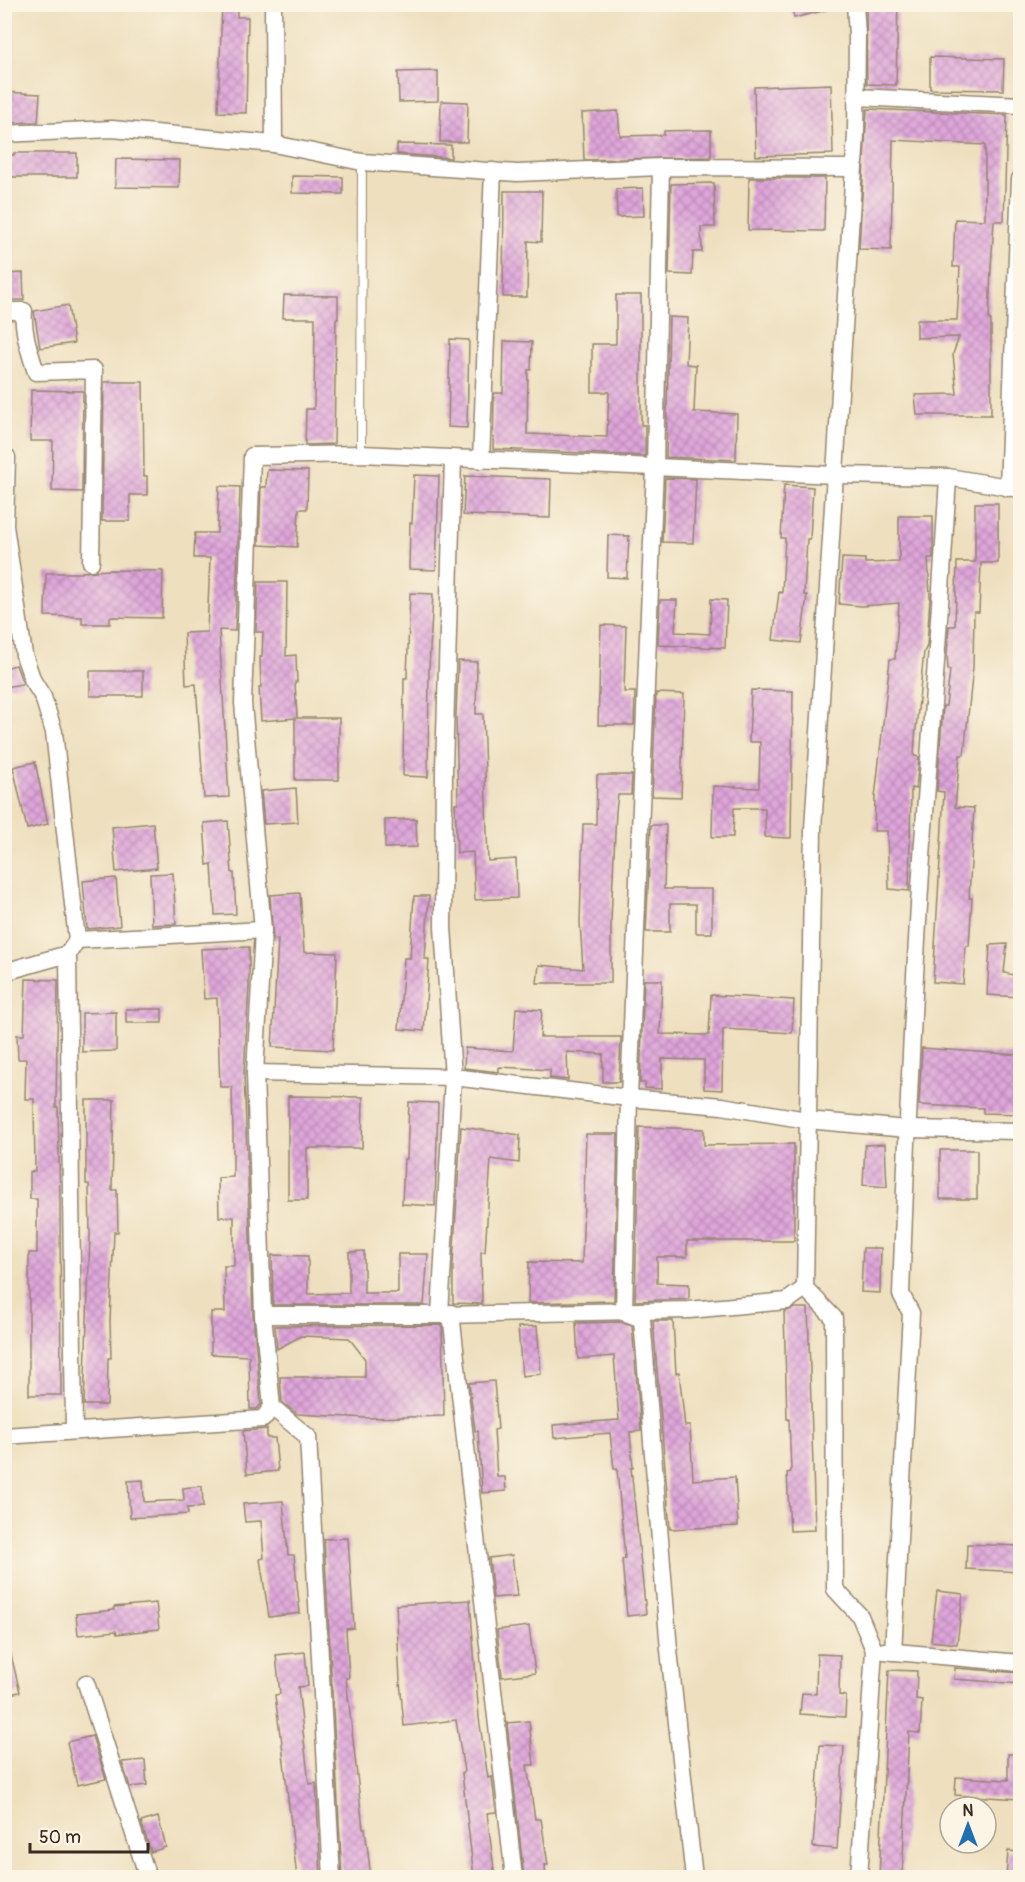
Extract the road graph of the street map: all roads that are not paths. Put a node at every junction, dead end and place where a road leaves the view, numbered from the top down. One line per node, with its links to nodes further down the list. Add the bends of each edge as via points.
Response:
1 (273, 4): 6 (street)
2 (855, 4): 3 (street)
3 (857, 97): 4 (street); 9 (street)
4 (1020, 105)
5 (4, 134): 6 (street, via 112,129)
6 (274, 144): 7 (street)
7 (362, 162): 10 (street); 13 (lane)
8 (661, 167): 9 (street); 10 (street); 17 (street)
9 (854, 168): 18 (street)
10 (493, 171): 16 (street)
11 (1020, 179): 20 (street)
12 (4, 311): 21 (street, via 24,311 36,372 94,370)
13 (361, 454): 15 (street); 22 (street, via 252,456 243,703)
14 (7, 457): 23 (street, via 5,526 24,655 54,732)
15 (453, 459): 16 (street); 26 (street, via 443,927)
16 (481, 460): 17 (street)
17 (655, 468): 18 (street); 27 (street)
18 (836, 475): 19 (street); 28 (street, via 813,830)
19 (948, 477): 20 (street); 29 (street)
20 (1014, 488)
21 (91, 562)
22 (263, 930): 23 (street); 25 (street)
23 (72, 947): 24 (street); 36 (street)
24 (4, 972)
25 (255, 1073): 26 (street); 33 (street)
26 (453, 1077): 27 (street); 34 (street)
27 (629, 1098): 28 (street, via 722,1106); 32 (street)
28 (807, 1120): 29 (street); 31 (street)
29 (907, 1129): 30 (street); 39 (street, via 901,1294 911,1313)
30 (1020, 1131)
31 (805, 1288): 32 (street, via 787,1301); 38 (street, via 834,1318 835,1589 860,1616)
32 (624, 1312): 34 (street); 45 (street, via 642,1319 669,1650)
33 (263, 1314): 34 (street); 35 (street)
34 (445, 1314): 44 (street)
35 (272, 1407): 36 (street, via 263,1419); 43 (street, via 308,1437)
36 (74, 1431): 37 (street)
37 (4, 1436)
38 (874, 1650): 39 (street); 46 (street)
39 (893, 1652): 40 (street)
40 (1020, 1663)
41 (86, 1683): 42 (street)
42 (147, 1878)
43 (332, 1878)
44 (514, 1878)
45 (694, 1878)
46 (859, 1878)

